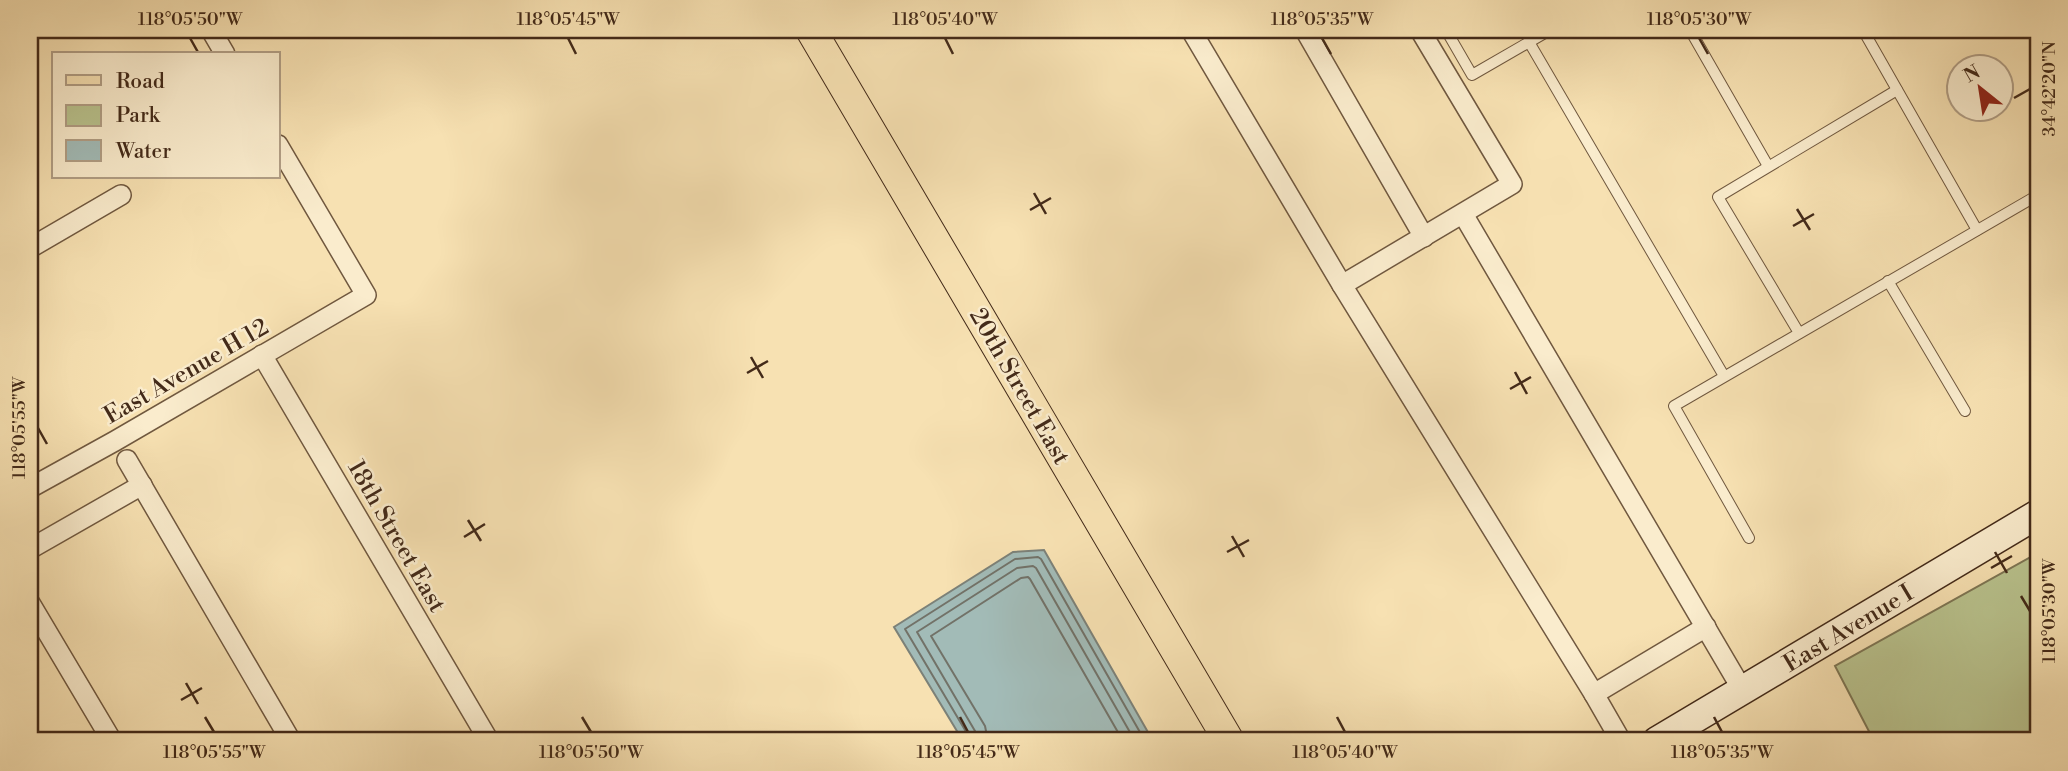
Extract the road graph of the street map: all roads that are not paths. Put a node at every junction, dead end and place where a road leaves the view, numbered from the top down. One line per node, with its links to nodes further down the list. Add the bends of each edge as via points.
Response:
1 (211, 30): 13 (street)
2 (811, 30): 42 (main road, 20th Street East)
3 (1191, 30): 24 (street)
4 (1306, 30): 21 (street)
5 (1420, 30): 19 (street, via 1512,184)
6 (1446, 30): 12 (lane, via 1472,75)
7 (1550, 30): 12 (lane)
8 (1690, 30): 16 (lane)
9 (1863, 30): 14 (lane)
10 (2034, 30): 11 (lane)
11 (2038, 38)
12 (1529, 42): 27 (lane)
13 (224, 52)
14 (1897, 90): 16 (lane); 20 (lane)
15 (280, 148): 26 (street, East Avenue H 12, via 366,295)
16 (1768, 166): 25 (lane, via 1718,197)
17 (121, 195): 22 (street)
18 (2038, 195): 20 (lane)
19 (1463, 214): 21 (street); 36 (street)
20 (1977, 230): 23 (lane)
21 (1424, 237): 24 (street)
22 (30, 248)
23 (1888, 281): 25 (lane); 28 (lane)
24 (1342, 285): 38 (street)
25 (1799, 333): 27 (lane)
26 (262, 355): 31 (street, East Avenue H 12); 41 (street, 18th Street East)
27 (1724, 376): 33 (lane, via 1674,406)
28 (1965, 411)
29 (127, 460): 30 (street)
30 (142, 485): 34 (street); 40 (street)
31 (30, 488)
32 (2038, 514): 37 (main road, East Avenue I)
33 (1749, 538)
34 (30, 549)
35 (30, 603): 39 (street)
36 (1706, 627): 37 (street); 38 (street)
37 (1743, 691): 44 (main road, East Avenue I)
38 (1594, 694): 43 (street)
39 (112, 741)
40 (291, 741)
41 (489, 741)
42 (1229, 741)
43 (1620, 741)
44 (1657, 741)

